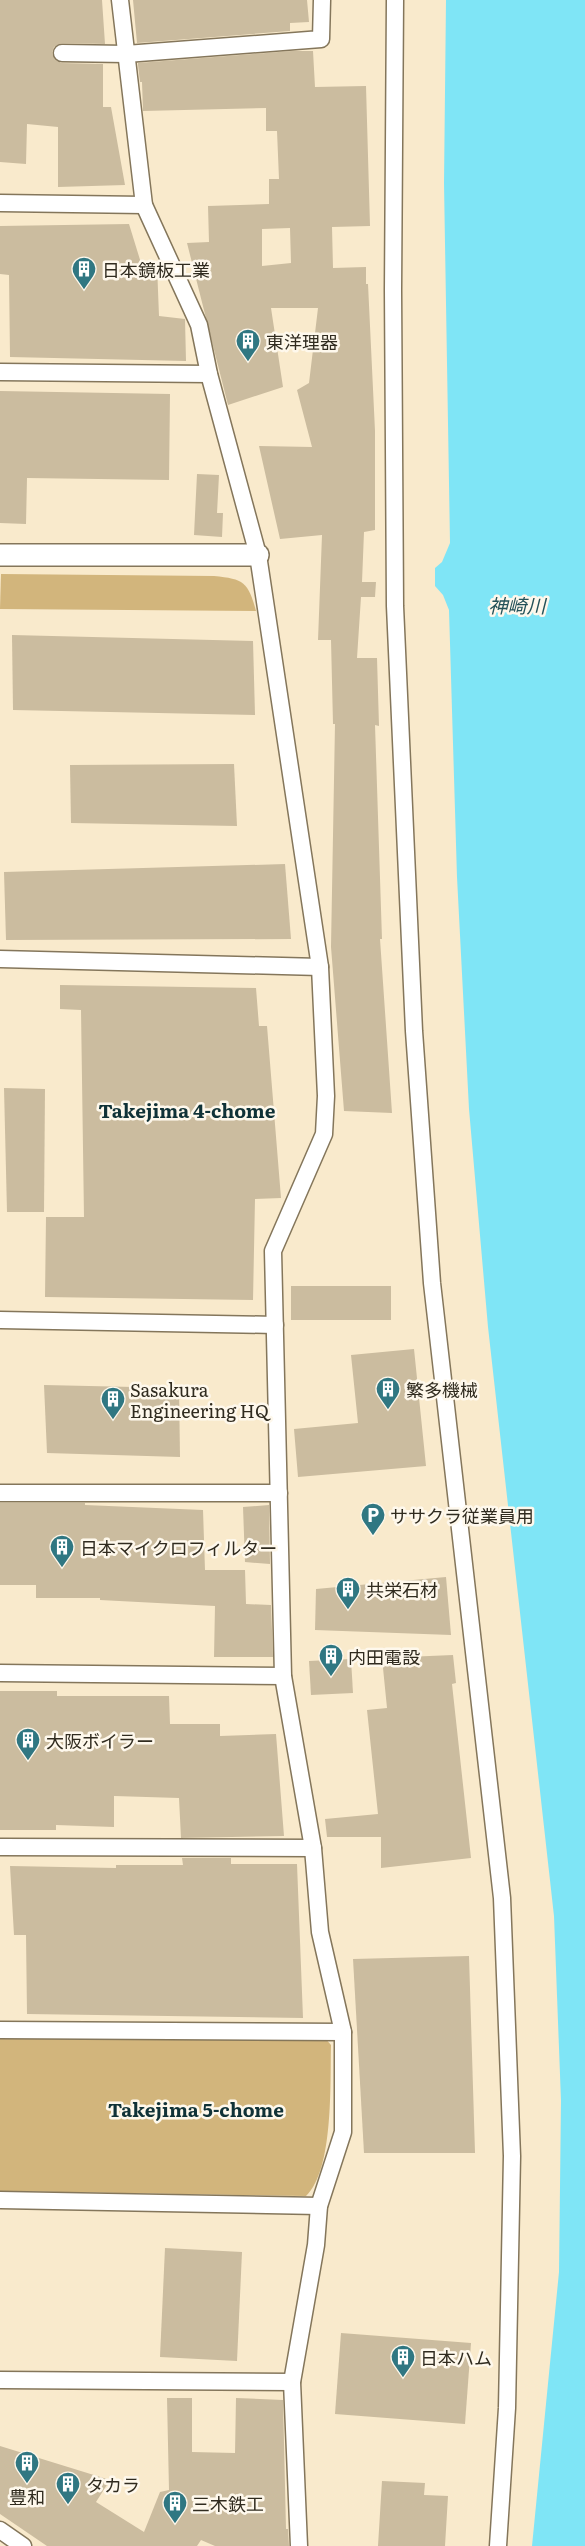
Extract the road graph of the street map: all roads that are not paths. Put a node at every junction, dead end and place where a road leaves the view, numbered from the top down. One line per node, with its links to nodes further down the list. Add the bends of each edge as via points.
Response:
1 (120, 0): 5 (street)
2 (322, 0): 5 (street, via 321,39)
3 (395, 0): 31 (street, via 395,606 414,1031 433,1293 502,1898 512,2156 507,2408)
4 (62, 53): 5 (street)
5 (126, 54): 7 (street)
6 (0, 203): 7 (street)
7 (144, 205): 9 (street, via 199,325)
8 (0, 372): 9 (street)
9 (209, 374): 11 (street)
10 (0, 555): 11 (street)
11 (258, 555): 13 (street)
12 (0, 959): 13 (street)
13 (320, 967): 15 (street, via 326,1096 324,1134 274,1251)
14 (0, 1320): 15 (street)
15 (275, 1324): 17 (street)
16 (0, 1493): 17 (street)
17 (279, 1493): 19 (street)
18 (0, 1672): 19 (street)
19 (283, 1676): 21 (street)
20 (0, 1847): 21 (street)
21 (313, 1848): 23 (street, via 320,1932)
22 (0, 2030): 23 (street)
23 (343, 2032): 25 (street, via 343,2132)
24 (0, 2200): 25 (street)
25 (319, 2206): 27 (street, via 316,2245)
26 (0, 2380): 27 (street)
27 (292, 2382): 30 (street)
28 (0, 2530): 29 (street)
29 (22, 2546)
30 (298, 2546)
31 (498, 2546)

